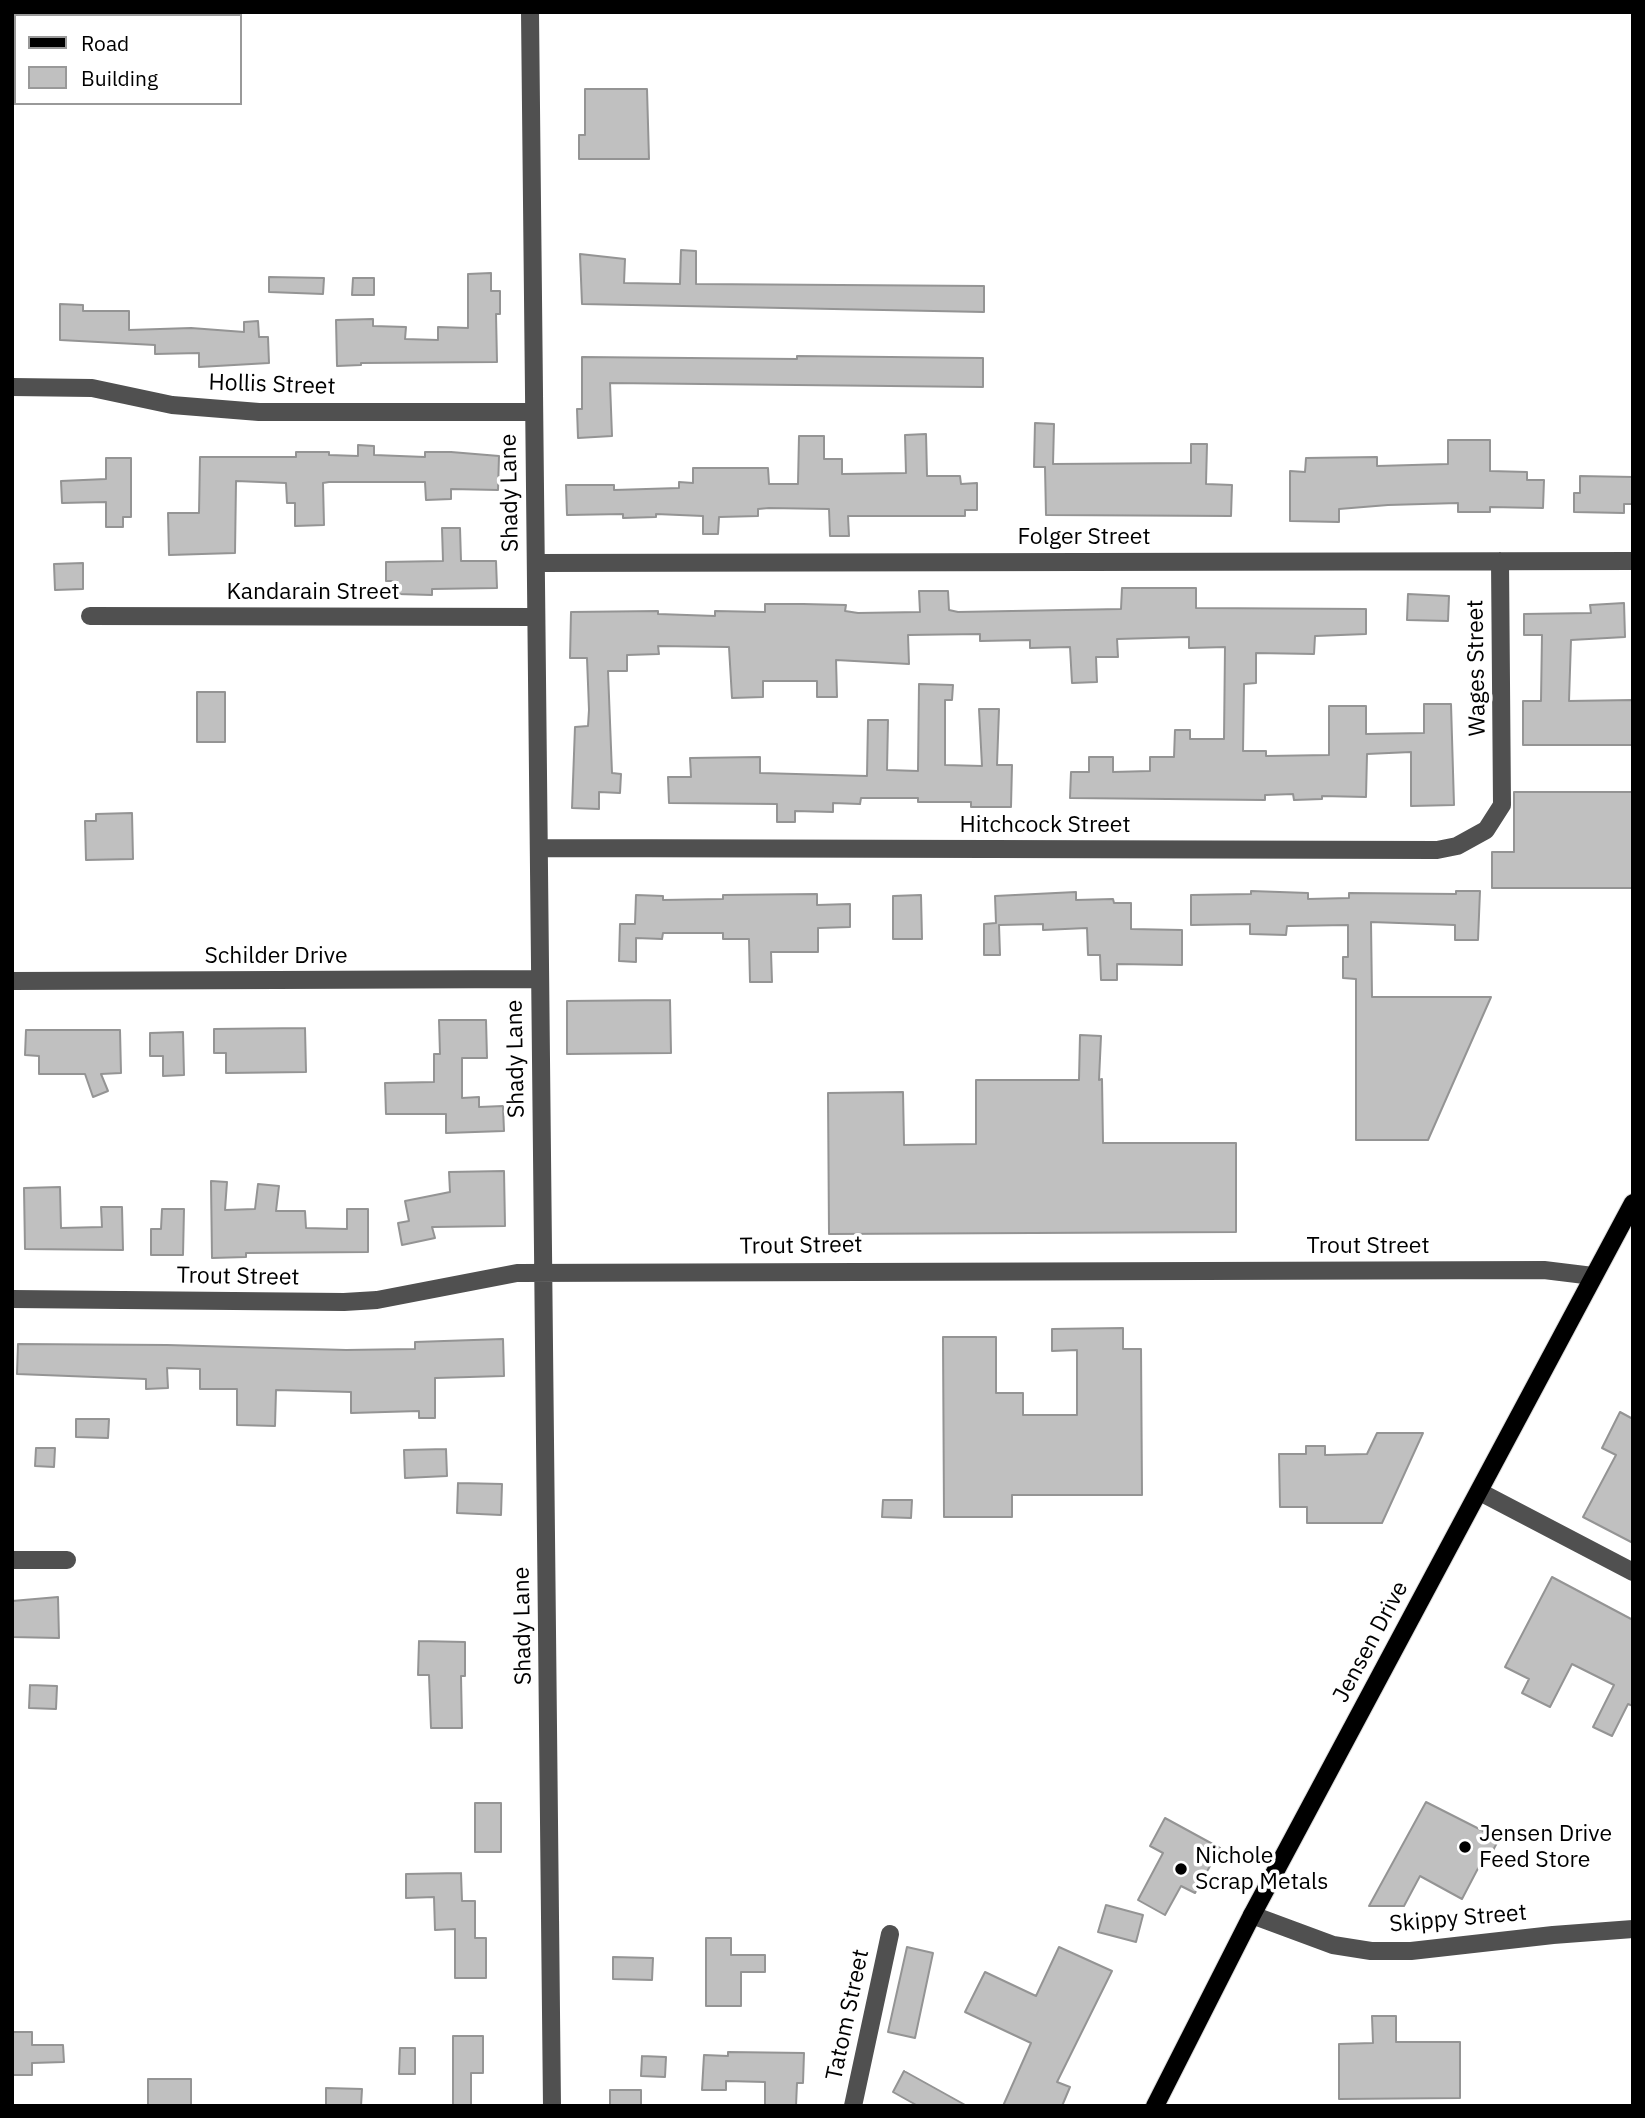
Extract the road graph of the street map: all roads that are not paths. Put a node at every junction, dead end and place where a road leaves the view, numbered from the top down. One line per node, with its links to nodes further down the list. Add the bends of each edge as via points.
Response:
1 (530, 12): 3 (street, Shady Lane)
2 (12, 387): 3 (street, Hollis Street, via 92,388 172,405 259,412)
3 (533, 412): 6 (street, Shady Lane)
4 (1500, 561): 5 (street, Folger Street); 6 (street, Folger Street); 9 (street, Wages Street)
5 (1633, 561)
6 (536, 564): 8 (street, Shady Lane)
7 (90, 616): 8 (street, Kandarain Street)
8 (535, 617): 10 (street, Shady Lane)
9 (1504, 774): 10 (street, Hitchcock Street, via 1502,805 1486,830 1457,846 1437,850)
10 (539, 848): 11 (street, Shady Lane)
11 (540, 979): 12 (street, Schilder Drive); 14 (street, Shady Lane)
12 (12, 981)
13 (1633, 1203): 15 (main road, Jensen Drive)
14 (544, 1273): 15 (street, Trout Street, via 1544,1270); 16 (street, Trout Street, via 495,1275 355,1302); 24 (street, Shady Lane)
15 (1593, 1276): 17 (main road, Jensen Drive)
16 (12, 1299)
17 (1480, 1492): 20 (street); 21 (main road, Jensen Drive)
18 (12, 1560): 19 (street)
19 (67, 1560)
20 (1633, 1572)
21 (1252, 1915): 22 (street, Skippy Street, via 1333,1945 1371,1951); 26 (main road, Jensen Drive)
22 (1633, 1929)
23 (890, 1934): 25 (street, Tatom Street)
24 (552, 2106)
25 (853, 2106)
26 (1155, 2106)

